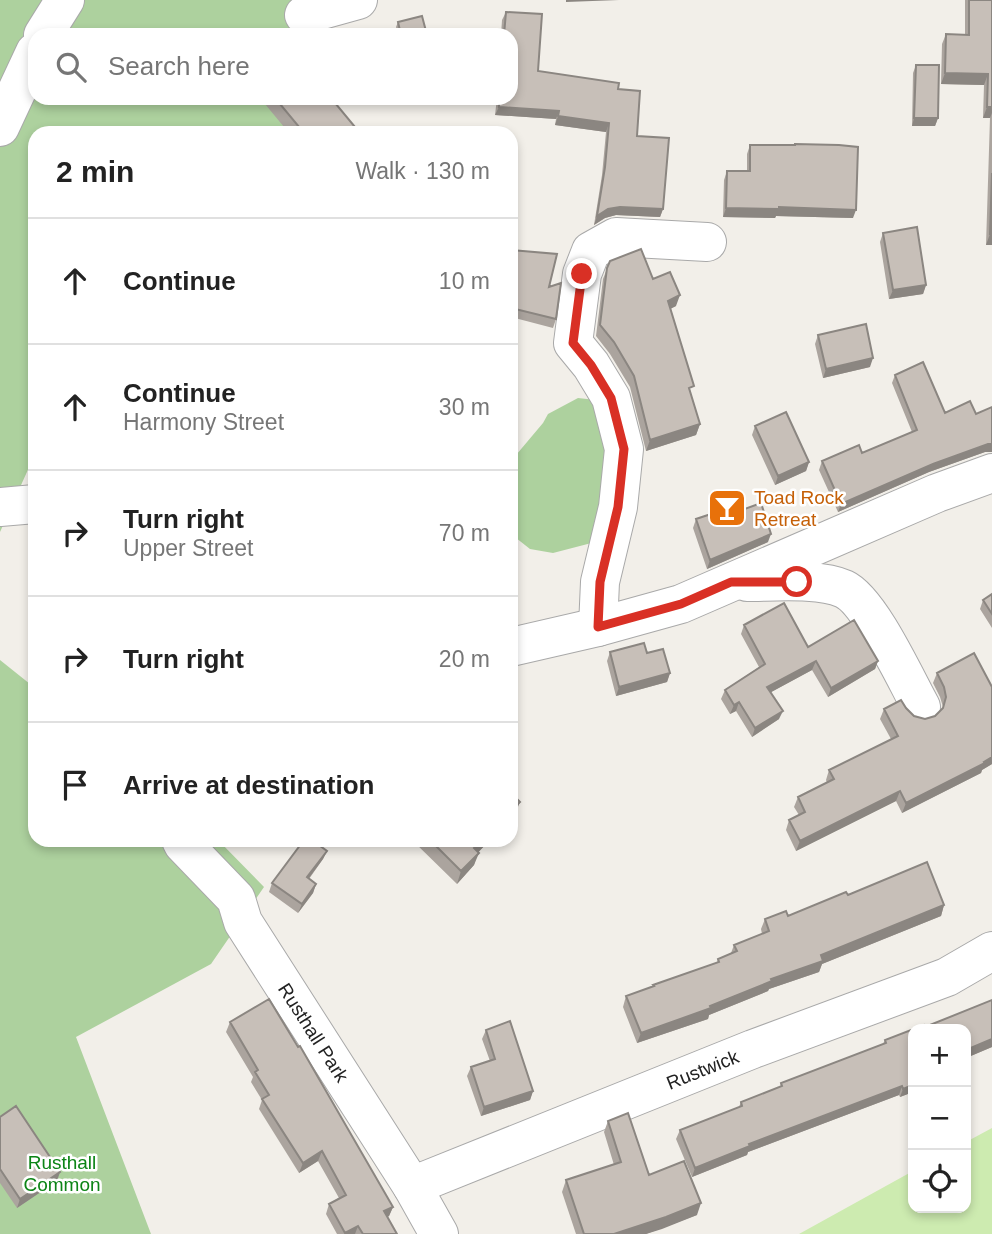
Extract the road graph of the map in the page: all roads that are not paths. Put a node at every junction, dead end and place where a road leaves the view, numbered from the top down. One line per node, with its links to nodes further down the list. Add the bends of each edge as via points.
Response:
1 (65, 0): 4 (street)
2 (358, 0): 3 (street)
3 (304, 15)
4 (47, 28)
5 (28, 67): 6 (street)
6 (0, 127)
7 (707, 242): 12 (street, via 616,237 591,251 582,274 573,343 611,398 624,449 618,507 600,582)
8 (992, 473): 11 (street)
9 (28, 505): 10 (street)
10 (0, 507)
11 (731, 582): 12 (street, via 681,604); 14 (street, via 797,582 846,590 876,625)
12 (598, 627): 13 (street)
13 (518, 645)
14 (921, 707)
15 (186, 847): 17 (street, Rusthall Park, via 236,899 243,922)
16 (992, 951): 17 (street, Rustwick, via 947,977 753,1049)
17 (412, 1186): 18 (street, Rusthall Park)
18 (439, 1234)

